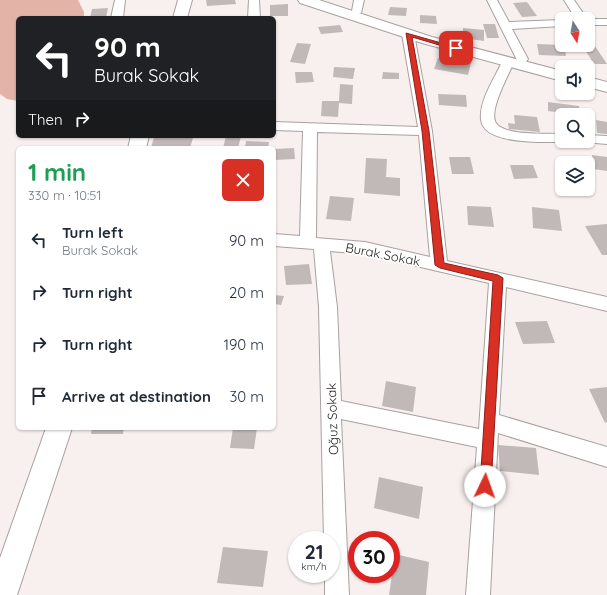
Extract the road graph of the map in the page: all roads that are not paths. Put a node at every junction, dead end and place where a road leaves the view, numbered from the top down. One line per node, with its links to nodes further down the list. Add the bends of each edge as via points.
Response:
1 (120, 0): 10 (street)
2 (185, 0): 11 (street)
3 (254, 0): 12 (street)
4 (304, 0): 17 (street)
5 (324, 0): 8 (street)
6 (492, 0): 16 (street)
7 (569, 0): 9 (street)
8 (358, 6): 18 (street, via 438,37)
9 (577, 12)
10 (117, 16)
11 (181, 16)
12 (254, 16)
13 (595, 22): 15 (street)
14 (555, 23): 16 (street)
15 (606, 23)
16 (505, 26): 18 (street)
17 (408, 34): 18 (street); 27 (street)
18 (515, 61): 19 (street); 20 (street); 28 (street, via 489,107 489,126 504,135)
19 (555, 68)
20 (555, 74)
21 (595, 77): 22 (street)
22 (607, 80)
23 (595, 84): 24 (street)
24 (607, 87)
25 (276, 126): 26 (street)
26 (310, 127): 27 (street); 32 (street, Oğuz Sokak)
27 (425, 131): 33 (street)
28 (555, 138)
29 (595, 139): 30 (street)
30 (607, 140)
31 (276, 240): 32 (street, Burak Sokak)
32 (315, 243): 33 (street, Burak Sokak, via 365,248); 36 (street, Oğuz Sokak, via 328,307)
33 (440, 265): 34 (street, Burak Sokak)
34 (498, 278): 35 (street, Burak Sokak); 38 (street)
35 (607, 304)
36 (332, 408): 38 (street); 41 (street, Oğuz Sokak)
37 (58, 430): 40 (street)
38 (489, 430): 39 (street); 42 (street)
39 (607, 457)
40 (2, 595)
41 (337, 595)
42 (478, 595)

